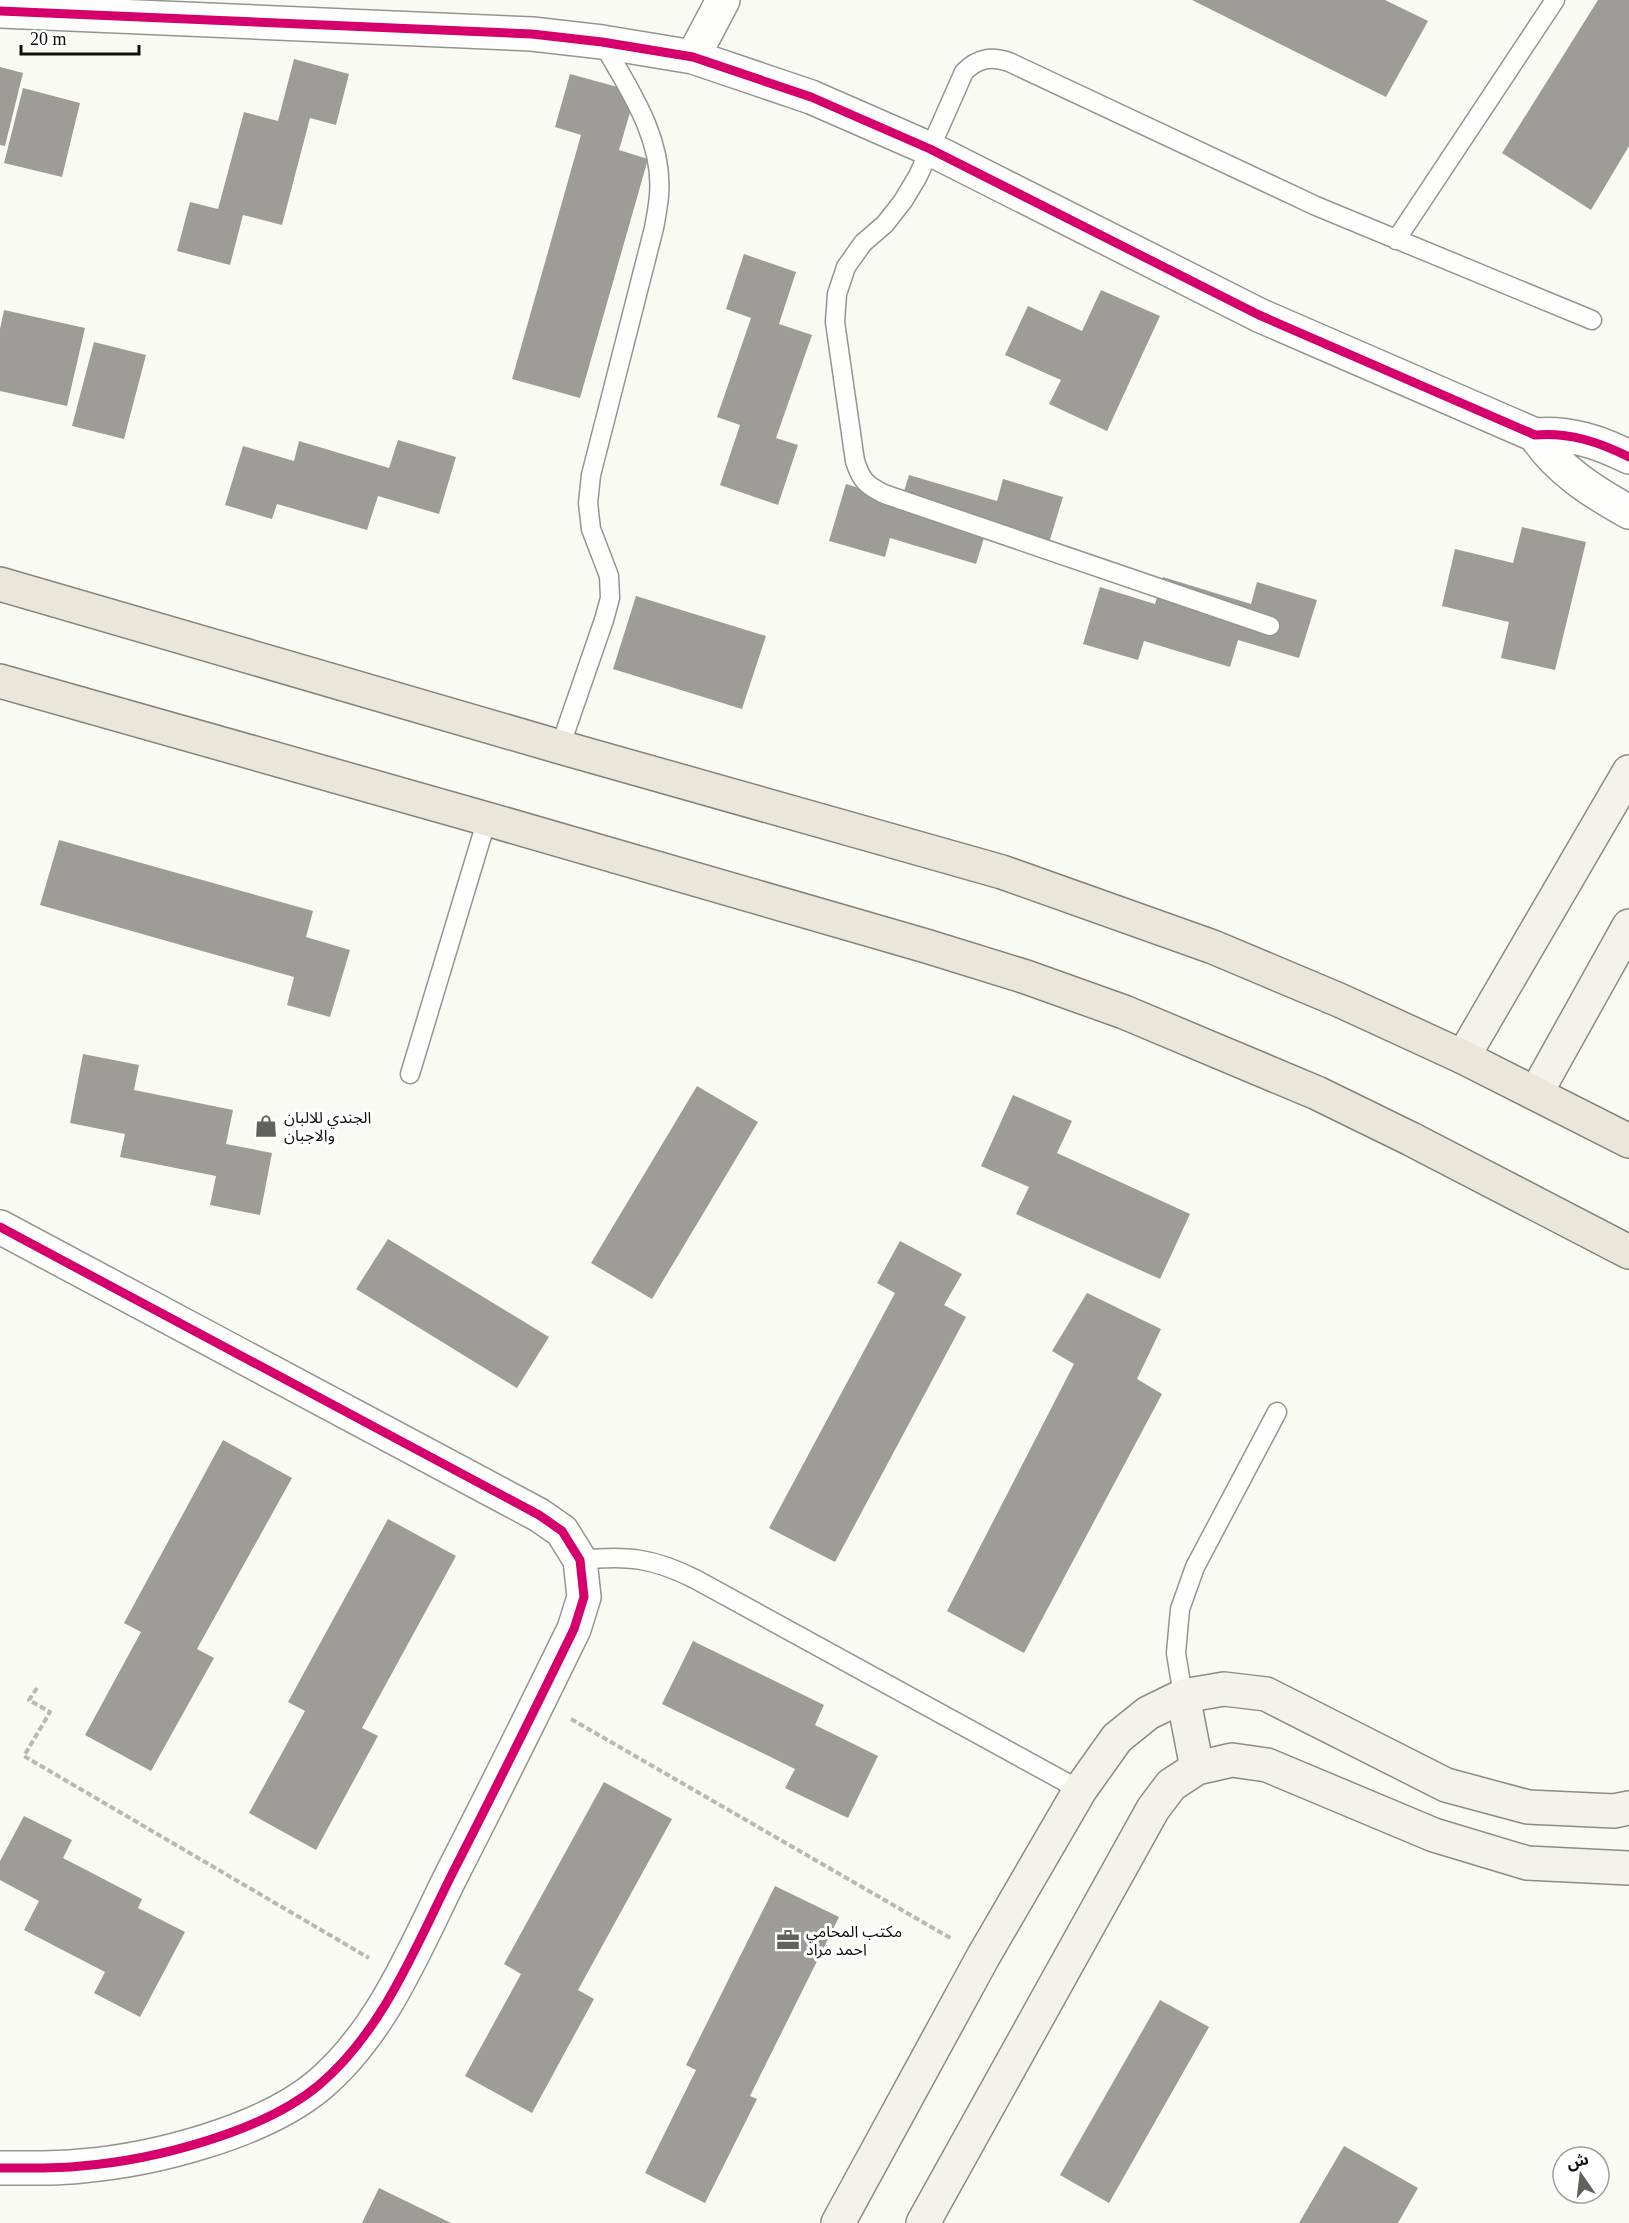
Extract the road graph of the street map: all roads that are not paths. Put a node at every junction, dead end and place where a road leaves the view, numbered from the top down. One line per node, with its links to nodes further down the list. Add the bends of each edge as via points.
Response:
1 (723, 0): 5 (street)
2 (1555, 0): 7 (lane)
3 (0, 11): 4 (street, via 476,31)
4 (602, 42): 5 (street); 15 (lane, via 650,129 658,161 660,195 591,475 591,529 609,576 610,598)
5 (693, 57): 6 (street, via 811,97)
6 (930, 149): 7 (lane, via 964,72 973,63 997,58); 9 (street, via 1259,315); 13 (lane, via 903,201 846,267 837,294 835,322 860,476 884,494)
7 (1396, 240): 8 (lane)
8 (1592, 320)
9 (1535, 435): 10 (street, via 1578,437); 11 (street, via 1577,481)
10 (1629, 457)
11 (1629, 512)
12 (0, 584): 15 (main road)
13 (1270, 626)
14 (0, 681): 17 (main road)
15 (560, 747): 19 (main road, via 1023,879 1214,947)
16 (1629, 772): 19 (main road)
17 (487, 819): 20 (lane); 24 (main road, via 926,946 1124,1012 1317,1093)
18 (1629, 926): 21 (main road)
19 (1463, 1057): 21 (main road)
20 (410, 1074)
21 (1536, 1093): 22 (main road)
22 (1629, 1141)
23 (0, 1227): 26 (street, via 539,1515 562,1532)
24 (1629, 1252)
25 (1277, 1412): 27 (lane, via 1195,1567 1180,1609 1176,1653)
26 (580, 1560): 29 (lane, via 619,1557 668,1566); 32 (street, via 584,1598 574,1629 400,1976 363,2040 318,2085 272,2116 209,2139 150,2156 82,2166)
27 (1183, 1696): 28 (main road); 29 (main road, via 1148,1713 1117,1738); 30 (main road, via 1224,1689 1266,1694 1446,1785 1528,1807 1614,1811)
28 (1197, 1768): 31 (main road, via 1232,1760 1267,1765 1434,1834 1527,1863); 34 (main road, via 1171,1785 1153,1809)
29 (1080, 1790): 33 (main road, via 983,1956)
30 (1629, 1808)
31 (1629, 1868)
32 (0, 2168)
33 (838, 2223)
34 (923, 2223)

